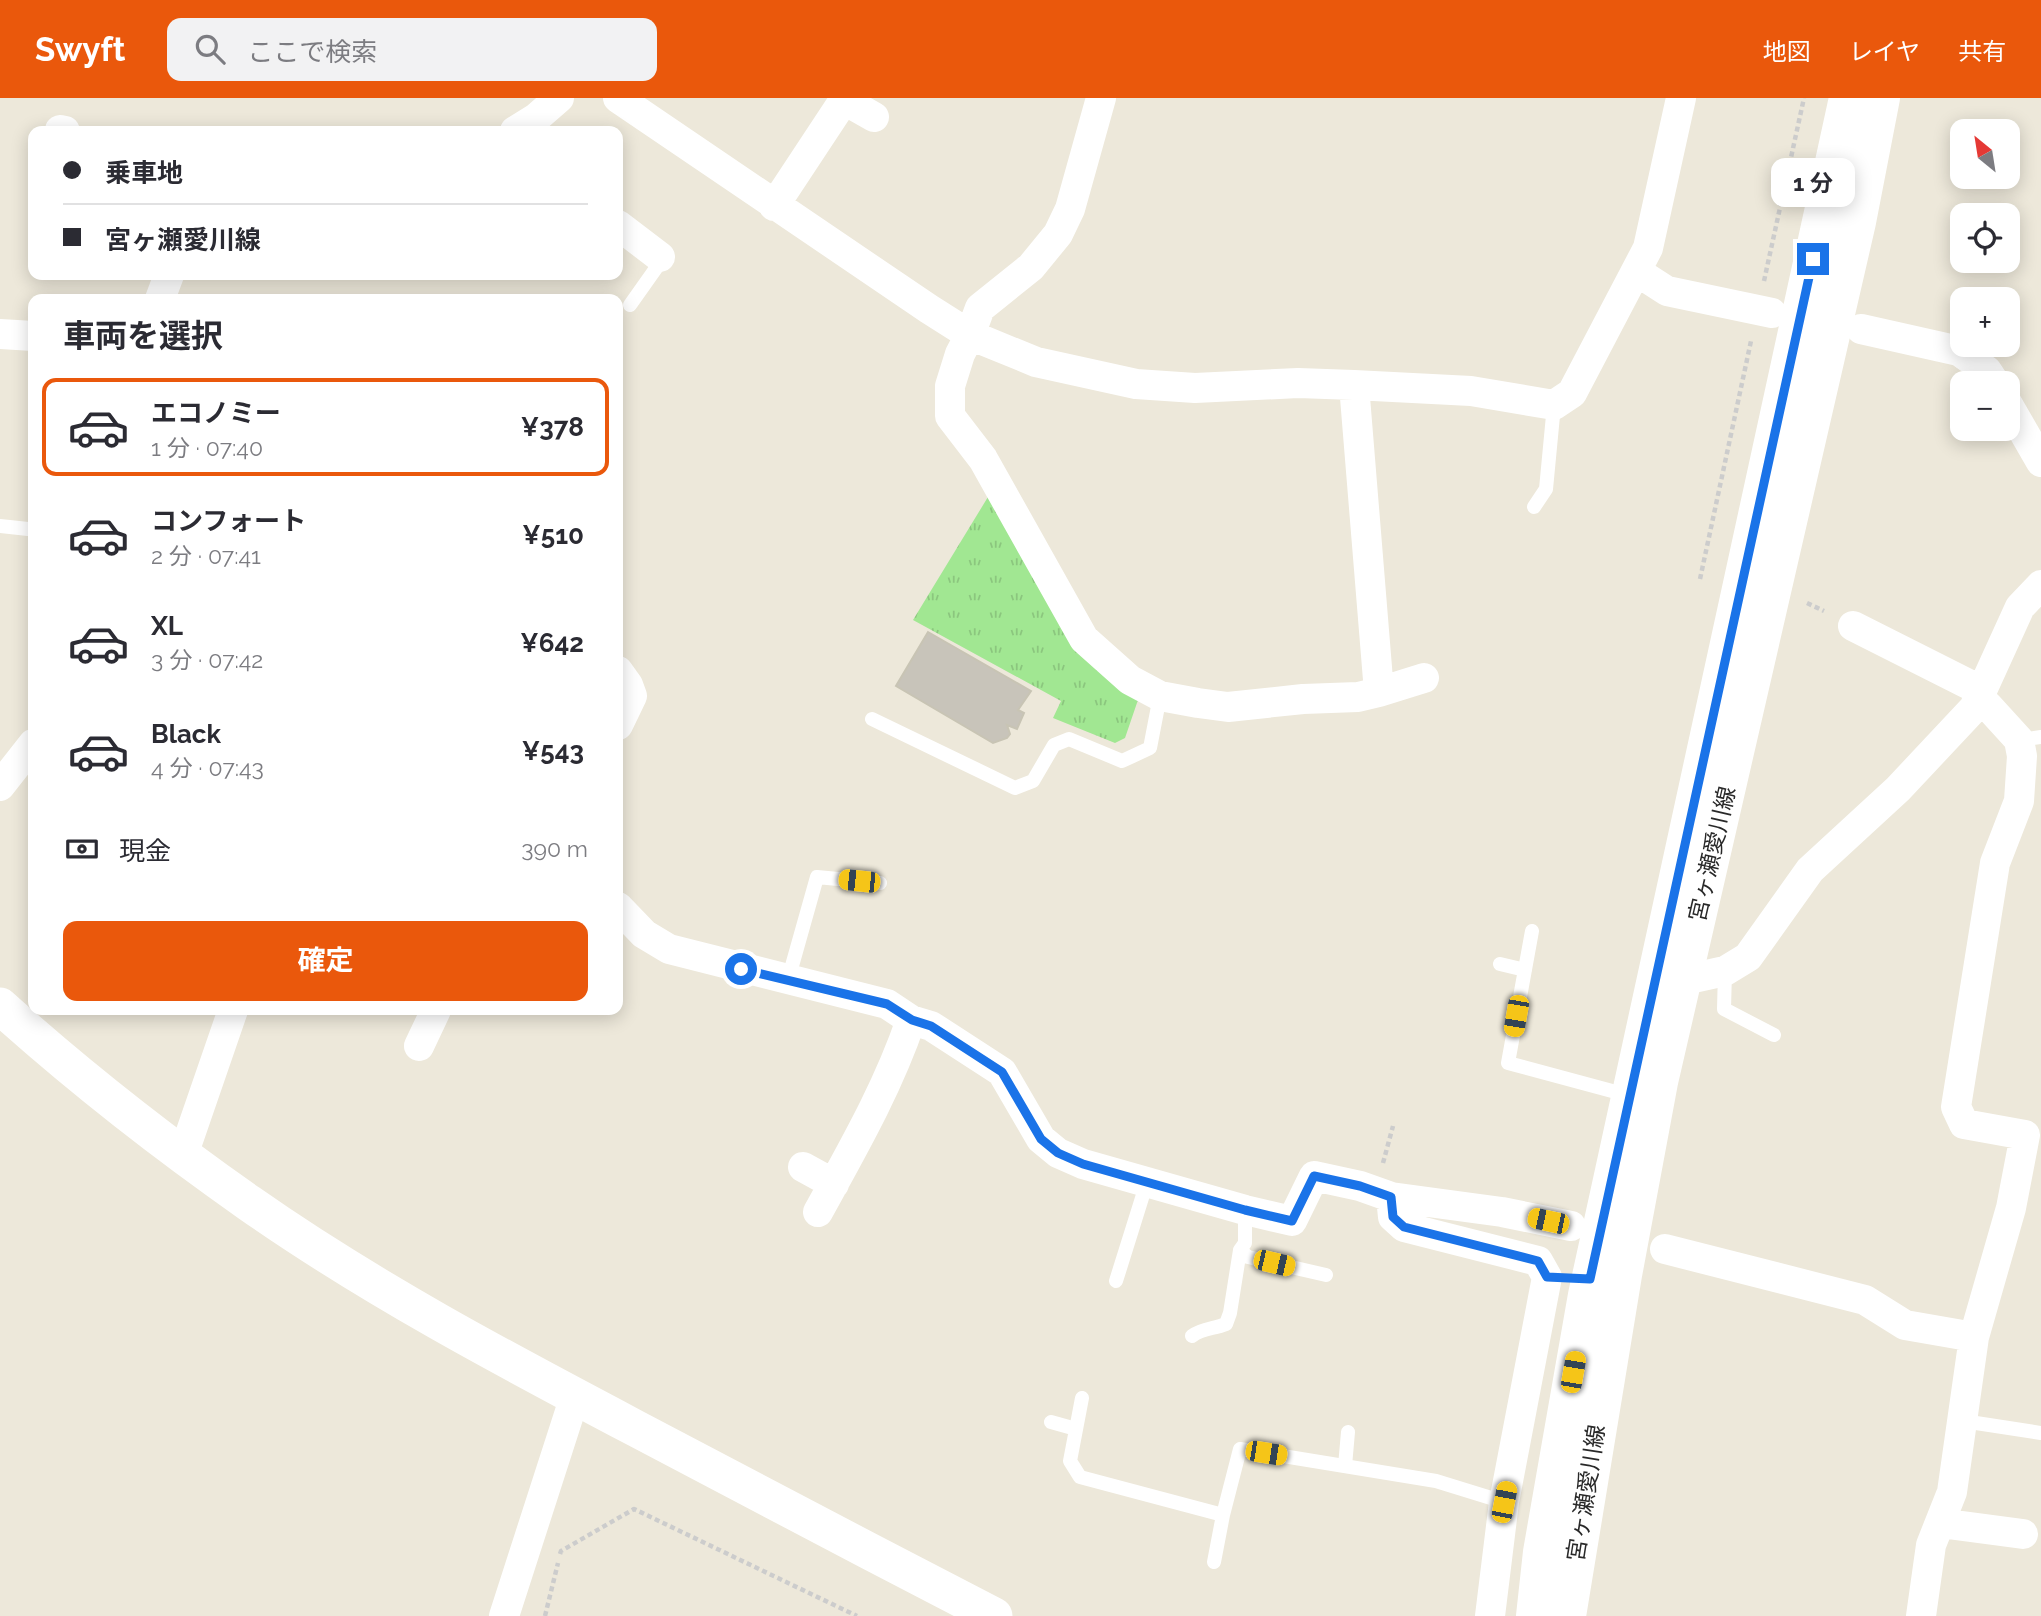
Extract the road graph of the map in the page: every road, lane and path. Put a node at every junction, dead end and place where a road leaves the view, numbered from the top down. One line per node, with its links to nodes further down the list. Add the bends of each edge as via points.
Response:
1 (559, 98): 8 (street)
2 (618, 98): 9 (street)
3 (1101, 98): 17 (street, via 1070,209 1058,234 1031,267 980,307)
4 (1681, 98): 12 (street, via 1648,248)
5 (1848, 98): 54 (main road, 宮ヶ瀬愛川線)
6 (1881, 98): 28 (main road, 宮ヶ瀬愛川線, via 1857,222)
7 (874, 117): 9 (street, via 844,100)
8 (533, 126)
9 (774, 206): 17 (street)
10 (623, 229): 11 (street)
11 (660, 257): 13 (lane)
12 (1636, 271): 14 (street, via 1667,291); 21 (street, via 1572,393)
13 (630, 305)
14 (1772, 313)
15 (1861, 329): 19 (street, via 1959,351)
16 (0, 334): 18 (street)
17 (970, 335): 20 (street, via 1035,362 1136,384 1195,388); 33 (street, via 950,386 950,416 983,459 1084,639 1130,680)
18 (28, 336)
19 (1988, 371)
20 (1354, 385): 21 (street, via 1471,391); 32 (street)
21 (1555, 405): 24 (lane, via 1546,489)
22 (2020, 425): 23 (street)
23 (2041, 461)
24 (1534, 507)
25 (0, 526): 26 (lane)
26 (28, 528)
27 (2041, 585): 34 (street, via 2020,607)
28 (1769, 596): 29 (path, via 1806,602); 47 (main road, 宮ヶ瀬愛川線)
29 (1853, 626): 34 (street)
30 (623, 678): 35 (street, via 632,696)
31 (1424, 678): 32 (street)
32 (1379, 691): 33 (street, via 1358,697 1228,707)
33 (1160, 696): 36 (lane, via 1150,748 1122,761 1069,739 1054,745 1033,781 1014,788)
34 (1978, 699): 37 (street); 45 (street, via 1898,789 1810,870 1748,957)
35 (623, 714)
36 (872, 719)
37 (2030, 739): 55 (street, via 2022,756 2019,801 1995,863 1956,1107 1964,1124)
38 (28, 750): 39 (street)
39 (0, 786)
40 (880, 883): 46 (lane, via 817,877)
41 (623, 912): 46 (street, via 644,934 669,949)
42 (1532, 931): 44 (lane)
43 (1500, 964): 44 (lane)
44 (1525, 970): 54 (lane, via 1508,1063)
45 (1725, 971): 47 (street); 52 (lane, via 1724,1009)
46 (788, 980): 51 (street, via 887,1004)
47 (1684, 980): 91 (main road, 宮ヶ瀬愛川線, via 1659,1082 1623,1275)
48 (0, 1006): 56 (street, via 97,1090)
49 (231, 1015): 56 (street)
50 (431, 1015): 53 (street)
51 (912, 1020): 58 (street, via 931,1026 1002,1072 1041,1139 1058,1153); 59 (street)
52 (1774, 1035)
53 (419, 1046)
54 (1630, 1095): 68 (main road, 宮ヶ瀬愛川線)
55 (2033, 1136): 71 (street)
56 (183, 1155): 72 (street, via 338,1261)
57 (803, 1167): 59 (street)
58 (1147, 1182): 61 (street); 69 (lane)
59 (834, 1184): 62 (street)
60 (1391, 1197): 61 (street, via 1314,1176 1292,1221); 63 (street); 67 (street, via 1393,1217 1404,1227 1538,1261)
61 (1245, 1210): 65 (lane, via 1245,1243)
62 (818, 1212)
63 (1571, 1226)
64 (1665, 1249): 71 (street, via 1865,1300 1905,1325)
65 (1240, 1250): 66 (lane, via 1248,1257); 70 (lane, via 1226,1324)
66 (1326, 1275)
67 (1547, 1277): 68 (street); 80 (street)
68 (1590, 1279): 90 (main road, 宮ヶ瀬愛川線)
69 (1116, 1282)
70 (1192, 1336)
71 (1974, 1337): 74 (street)
72 (575, 1396): 85 (street); 88 (street)
73 (1082, 1398): 76 (lane)
74 (1963, 1421): 78 (lane); 82 (street, via 1952,1492)
75 (1052, 1422): 76 (lane)
76 (1076, 1429): 81 (lane, via 1070,1461 1080,1477)
77 (1348, 1432): 79 (lane)
78 (2041, 1433)
79 (1345, 1466): 80 (lane, via 1436,1481); 81 (lane, via 1240,1449)
80 (1504, 1502): 89 (street)
81 (1223, 1515): 84 (lane)
82 (1940, 1523): 83 (street); 92 (street, via 1931,1545)
83 (2023, 1534)
84 (1214, 1562)
85 (504, 1616)
86 (545, 1616): 87 (path, via 561,1551 634,1509)
87 (858, 1616)
88 (994, 1616)
89 (1490, 1616)
90 (1535, 1616)
91 (1567, 1616)
92 (1921, 1616)

